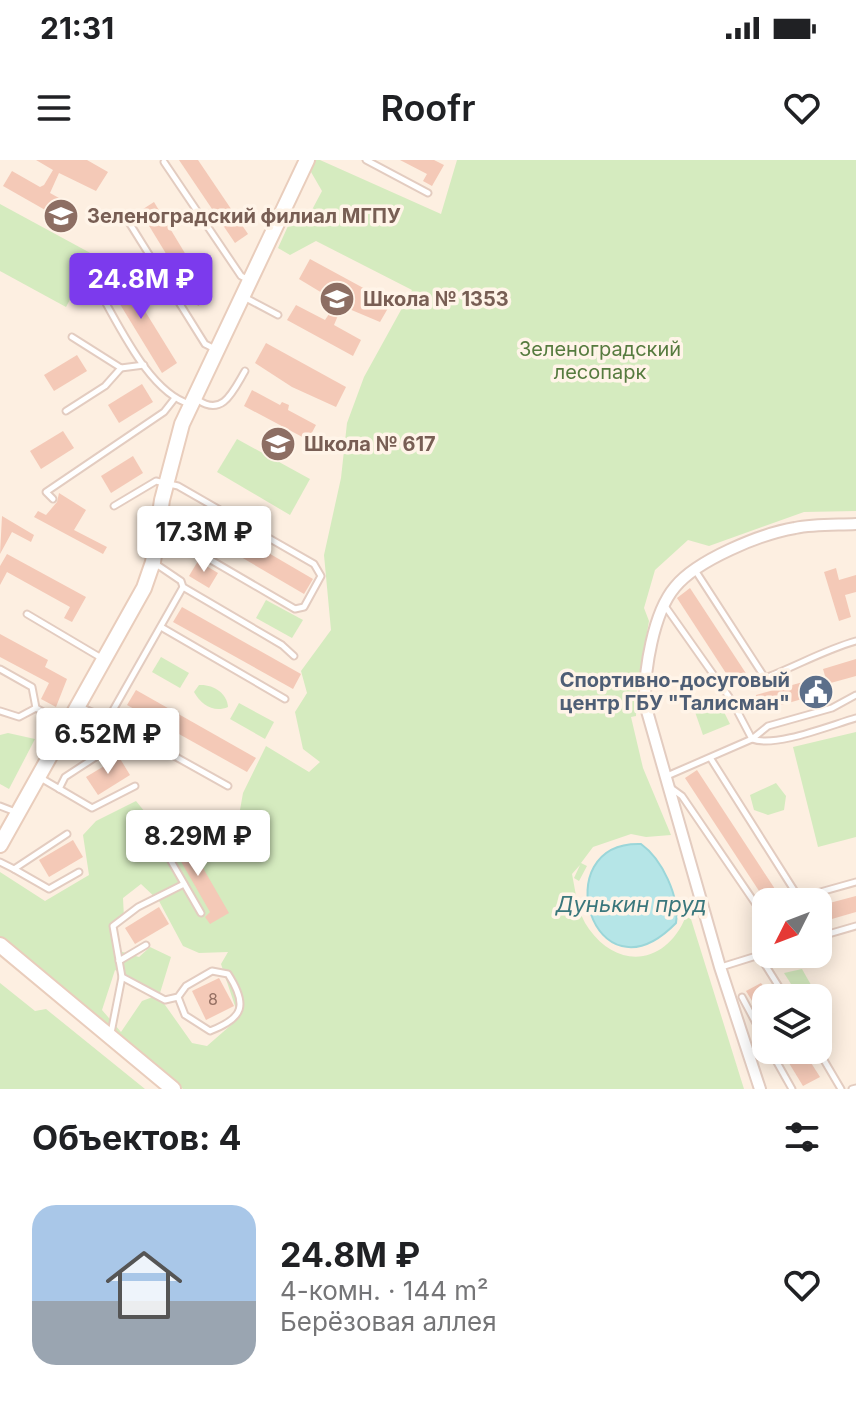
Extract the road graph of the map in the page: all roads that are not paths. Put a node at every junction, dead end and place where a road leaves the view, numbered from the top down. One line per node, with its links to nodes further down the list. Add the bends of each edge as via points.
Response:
1 (307, 160): 6 (street)
2 (366, 160): 4 (lane)
3 (164, 162): 6 (lane, via 241,276)
4 (428, 193)
5 (130, 224): 11 (lane, via 205,344)
6 (250, 280): 8 (street)
7 (96, 286): 12 (lane)
8 (242, 296): 9 (lane); 11 (street)
9 (278, 315)
10 (72, 337): 13 (lane)
11 (216, 349): 16 (street)
12 (144, 365): 13 (lane); 15 (lane)
13 (121, 368): 17 (lane, via 105,386)
14 (245, 371): 16 (lane, via 219,406)
15 (175, 398): 16 (lane); 19 (lane, via 164,412 46,492)
16 (192, 401): 18 (street)
17 (66, 411)
18 (166, 482): 20 (lane, via 156,481); 22 (street); 22 (lane, via 314,564 321,576 304,607 295,609)
19 (53, 499)
20 (114, 506)
21 (856, 524): 24 (street, via 774,533)
22 (157, 534): 23 (street)
23 (153, 562): 25 (lane); 31 (street)
24 (695, 569): 26 (street, via 674,587); 29 (lane, via 765,678)
25 (183, 587): 28 (lane); 30 (lane)
26 (664, 605): 41 (lane, via 732,701); 44 (street, via 644,678 645,704)
27 (27, 614): 31 (lane)
28 (161, 627): 34 (lane); 39 (lane)
29 (856, 641)
30 (294, 656)
31 (104, 660): 35 (street)
32 (0, 669): 36 (lane, via 32,687)
33 (856, 695): 41 (lane, via 832,708 768,726)
34 (285, 699)
35 (79, 707): 39 (lane); 40 (street)
36 (36, 708): 37 (lane, via 19,717); 40 (lane)
37 (0, 711)
38 (856, 718): 41 (lane, via 787,738)
39 (108, 719): 47 (lane)
40 (68, 726): 45 (street)
41 (752, 739): 43 (lane)
42 (111, 747): 49 (lane, via 65,777)
43 (711, 759): 44 (lane); 60 (lane)
44 (667, 776): 48 (street)
45 (39, 777): 49 (lane); 51 (street)
46 (135, 786): 49 (lane, via 92,808)
47 (228, 786)
48 (671, 788): 62 (lane, via 682,796); 70 (street)
49 (59, 789)
50 (0, 806): 51 (lane)
51 (19, 813): 53 (street)
52 (67, 834): 56 (lane)
53 (0, 845)
54 (171, 861): 59 (lane)
55 (0, 862): 56 (lane)
56 (14, 869): 57 (lane, via 49,889)
57 (79, 872)
58 (856, 882): 61 (lane)
59 (184, 884): 63 (lane); 69 (lane, via 113,926)
60 (793, 888)
61 (832, 889)
62 (752, 896)
63 (201, 913)
64 (856, 926): 65 (lane)
65 (832, 933)
66 (0, 945): 75 (street)
67 (146, 945): 69 (lane)
68 (752, 957): 70 (lane)
69 (119, 961): 71 (lane)
70 (720, 967): 79 (street)
71 (122, 977): 72 (lane, via 165,1000); 75 (lane, via 109,1030)
72 (178, 997): 72 (lane, via 185,1015 210,1031 236,1018 241,1009 239,991 228,974 212,971)
73 (742, 997): 74 (lane)
74 (752, 1016)
75 (113, 1037): 78 (street)
76 (778, 1064): 80 (lane)
77 (826, 1064): 81 (lane)
78 (173, 1089)
79 (760, 1089)
80 (792, 1089)
81 (841, 1089)

